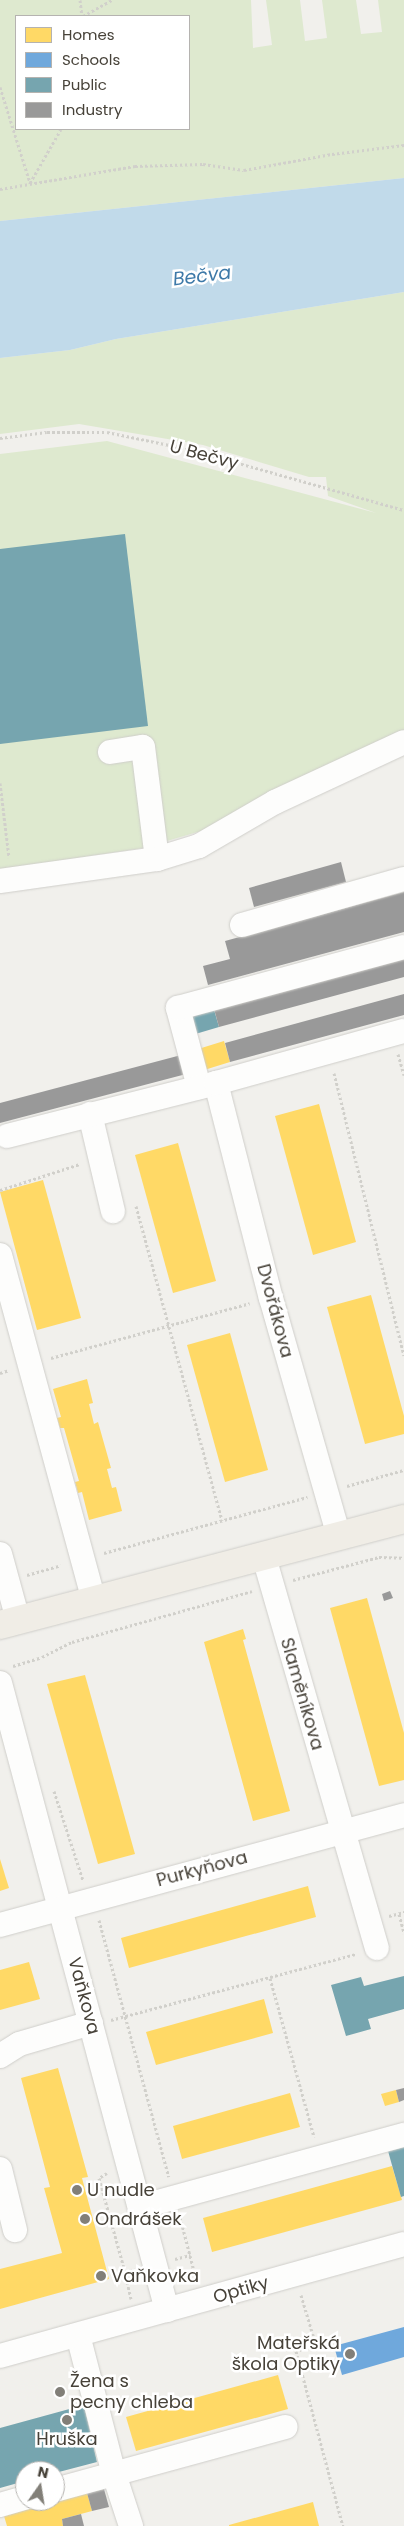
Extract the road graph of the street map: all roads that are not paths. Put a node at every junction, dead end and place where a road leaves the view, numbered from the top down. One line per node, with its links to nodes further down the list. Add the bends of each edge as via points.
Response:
1 (404, 742): 3 (street, via 275,802 199,846)
2 (110, 752): 3 (street, via 143,747)
3 (157, 859): 5 (street)
4 (404, 879): 6 (street)
5 (6, 880)
6 (242, 924)
7 (404, 947): 9 (street, Dvořákova, via 178,1008)
8 (404, 1031): 9 (street)
9 (208, 1085): 10 (street); 15 (street, Dvořákova)
10 (90, 1114): 11 (street); 12 (street)
11 (7, 1136)
12 (113, 1211)
13 (0, 1256): 18 (street)
14 (404, 1518): 15 (main road)
15 (339, 1536): 17 (main road)
16 (0, 1554): 19 (street, via 7,1581)
17 (264, 1557): 18 (main road); 22 (street, Slaměníkova)
18 (94, 1601): 19 (main road)
19 (9, 1622)
20 (4, 1676): 23 (street, Vaňkova)
21 (404, 1815): 22 (street, Purkyňova)
22 (341, 1832): 23 (street, Purkyňova); 25 (street, Slaměníkova)
23 (60, 1908): 24 (street, Purkyňova); 26 (street, Vaňkova)
24 (0, 1925)
25 (377, 1948)
26 (91, 2023): 27 (street, via 19,2044); 30 (street, Vaňkova)
27 (0, 2056)
28 (404, 2135): 30 (street)
29 (0, 2170): 31 (street)
30 (140, 2207): 33 (street, Vaňkova)
31 (15, 2230)
32 (404, 2244): 33 (street, Optiky)
33 (167, 2310): 34 (street, Optiky)
34 (78, 2335): 35 (street, Optiky); 37 (street)
35 (0, 2356)
36 (286, 2427): 37 (street)
37 (114, 2474): 38 (street); 41 (street)
38 (65, 2487)
39 (15, 2501): 40 (street)
40 (0, 2505)
41 (132, 2526)

